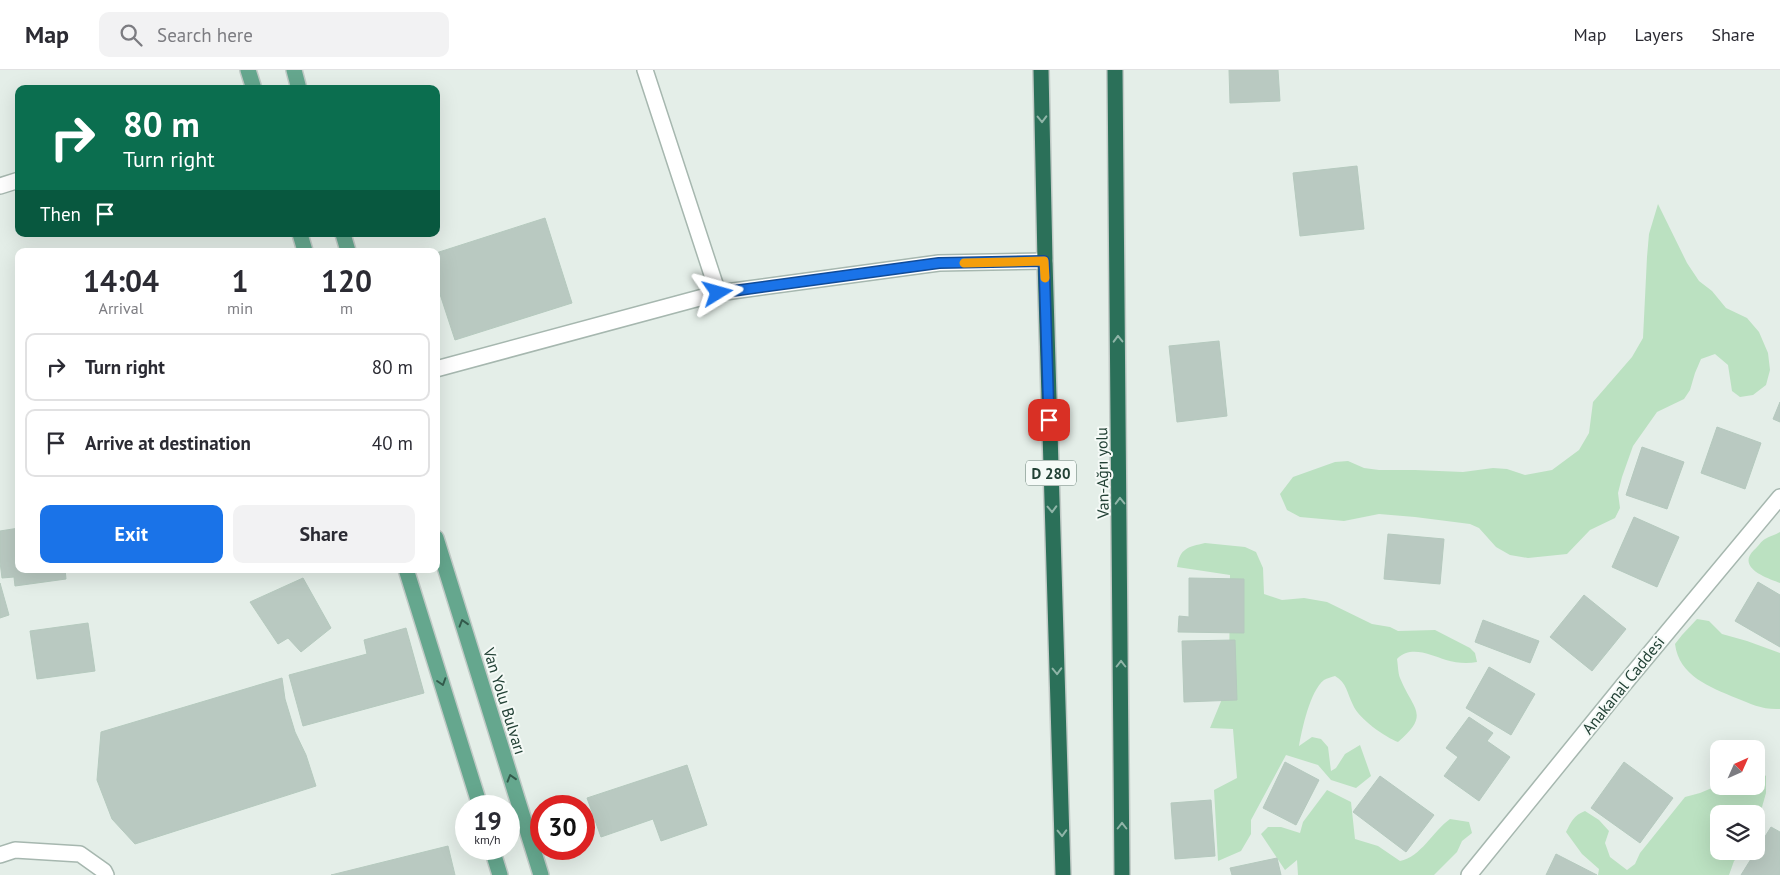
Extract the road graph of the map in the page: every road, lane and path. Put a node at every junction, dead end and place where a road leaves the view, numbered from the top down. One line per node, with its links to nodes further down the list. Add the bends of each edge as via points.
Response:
1 (248, 70): 6 (main road)
2 (294, 70): 7 (main road)
3 (645, 70): 11 (street)
4 (1041, 70): 10 (highway, D 280, one-way to 10)
5 (1115, 70): 23 (highway, Van-Ağrı yolu, one-way to 5)
6 (253, 85)
7 (299, 85)
8 (15, 181): 9 (street)
9 (0, 186)
10 (1044, 261): 11 (street, via 939,263); 22 (highway, D 280, one-way to 22)
11 (718, 293): 12 (street)
12 (440, 368)
13 (1780, 497): 24 (street, Anakanal Caddesi)
14 (440, 551): 21 (main road, Van Yolu Bulvarı, one-way to 14)
15 (407, 573): 16 (main road, one-way to 16)
16 (477, 795)
17 (0, 855): 19 (street, via 15,850 80,854)
18 (495, 860): 20 (main road)
19 (106, 875)
20 (500, 875)
21 (541, 875)
22 (1063, 875)
23 (1122, 875)
24 (1469, 875)

